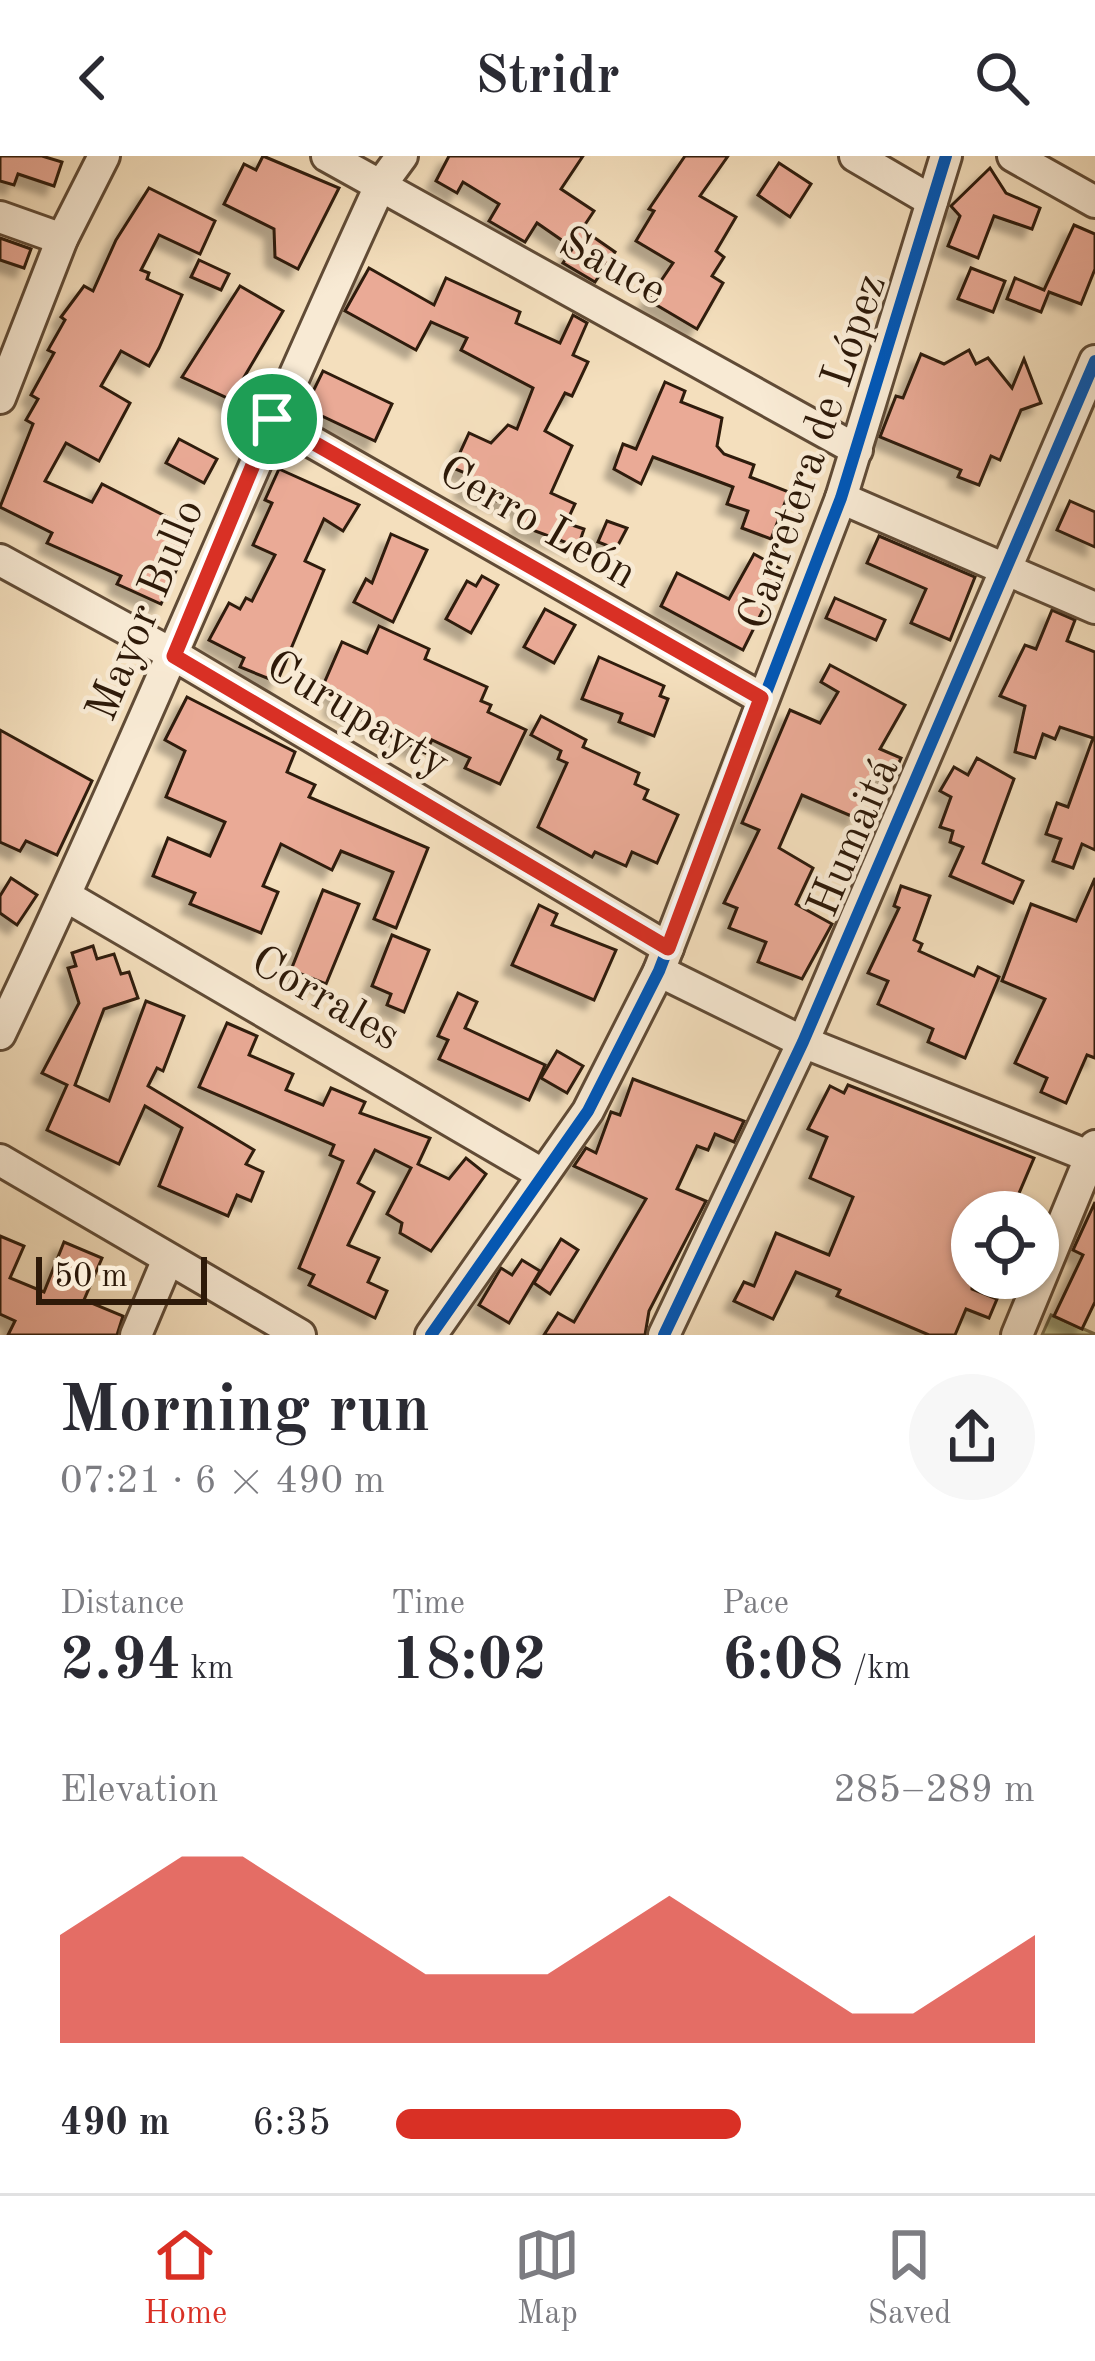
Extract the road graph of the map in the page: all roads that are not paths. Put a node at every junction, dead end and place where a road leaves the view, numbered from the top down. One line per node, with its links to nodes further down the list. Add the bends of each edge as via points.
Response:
1 (104, 156): 12 (street)
2 (327, 156): 8 (street, Sauce)
3 (402, 156): 8 (street, Mayor Bullo)
4 (855, 156): 9 (street)
5 (946, 156): 9 (street, Carretera de López)
6 (1013, 156): 7 (street)
7 (1053, 166): 10 (street)
8 (380, 186): 15 (street, Mayor Bullo); 16 (street, Sauce)
9 (932, 201): 16 (street, Carretera de López)
10 (1095, 202)
11 (0, 217): 12 (street)
12 (62, 239): 14 (street)
13 (1095, 361): 19 (street, Humaitá)
14 (0, 398)
15 (272, 419): 21 (street, Mayor Bullo); 22 (street, Cerro León)
16 (857, 450): 17 (street, Carretera de López)
17 (841, 498): 19 (street); 22 (street, Carretera de López)
18 (0, 560): 21 (street, Curupayty)
19 (1003, 568): 20 (street); 26 (street, Humaitá)
20 (1095, 608)
21 (174, 656): 23 (street, Mayor Bullo); 24 (street, Curupayty)
22 (761, 698): 24 (street, Carretera de López)
23 (66, 896): 25 (street, Mayor Bullo); 29 (street, Corrales)
24 (664, 960): 26 (street, Curupayty); 29 (street, Carretera de López, via 587,1111)
25 (0, 1034)
26 (803, 1042): 27 (street, Curupayty); 34 (street, Humaitá)
27 (1093, 1152): 35 (street)
28 (0, 1160): 30 (street)
29 (542, 1174): 33 (street, Carretera de López)
30 (168, 1258): 31 (street); 32 (street)
31 (136, 1335)
32 (300, 1335)
33 (431, 1335)
34 (664, 1335)
35 (1017, 1335)

